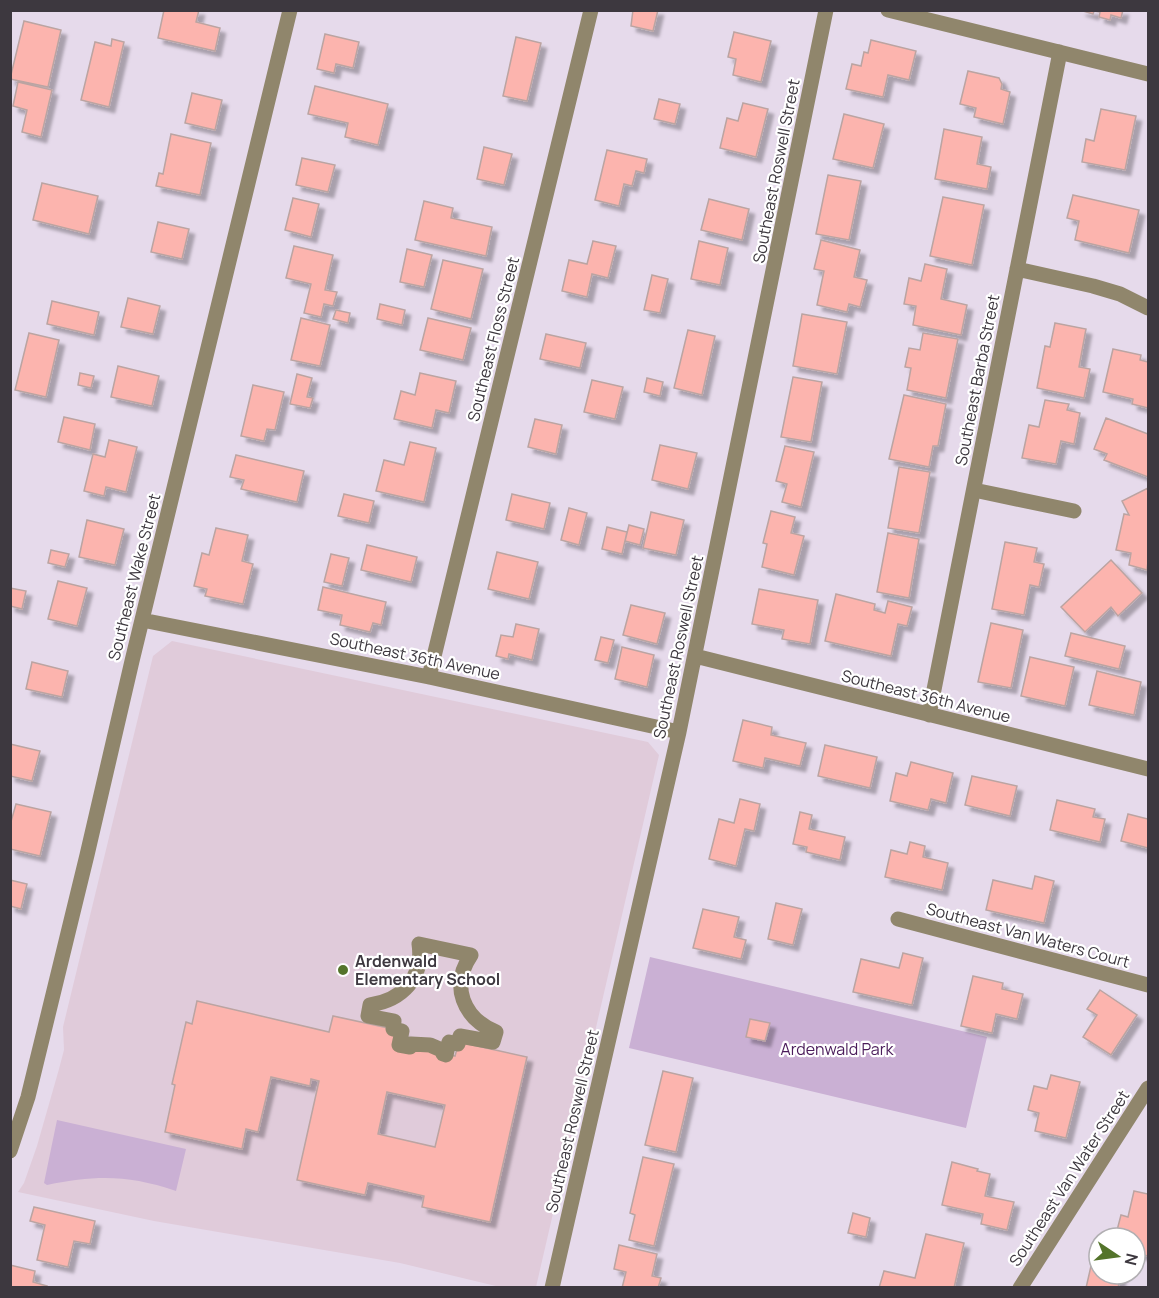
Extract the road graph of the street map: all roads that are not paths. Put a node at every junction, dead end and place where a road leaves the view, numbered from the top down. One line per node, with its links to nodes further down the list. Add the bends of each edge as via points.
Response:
1 (290, 10): 11 (street, Southeast Wake Street)
2 (591, 10): 13 (street, Southeast Floss Street)
3 (826, 10): 12 (street, Southeast Roswell Street)
4 (888, 10): 5 (street)
5 (1060, 52): 6 (street); 7 (street, Southeast Barba Street)
6 (1149, 74)
7 (1017, 269): 8 (street, via 1093,286); 9 (street, Southeast Barba Street)
8 (1149, 308)
9 (974, 490): 10 (street); 14 (street, Southeast Barba Street)
10 (1074, 511)
11 (142, 620): 13 (street, Southeast 36th Avenue); 21 (street, Southeast Wake Street, via 33,1074)
12 (695, 656): 14 (street, Southeast 36th Avenue); 15 (street, Southeast Roswell Street)
13 (429, 677): 15 (street, Southeast 36th Avenue)
14 (929, 715): 16 (street, Southeast 36th Avenue)
15 (679, 732): 22 (street, Southeast Roswell Street)
16 (1149, 769)
17 (898, 920): 19 (street, Southeast Van Waters Court)
18 (471, 955): 18 (street, via 420,944 419,965 412,983 393,999 370,1005 368,1016 394,1021 393,1029 402,1030 399,1045 430,1045 446,1054 448,1042 458,1044 460,1036 493,1042 496,1032 475,1020 463,998 464,969)
19 (1149, 985)
20 (1149, 1088): 23 (street, Southeast Van Water Street)
21 (10, 1151)
22 (552, 1287)
23 (1020, 1287)

